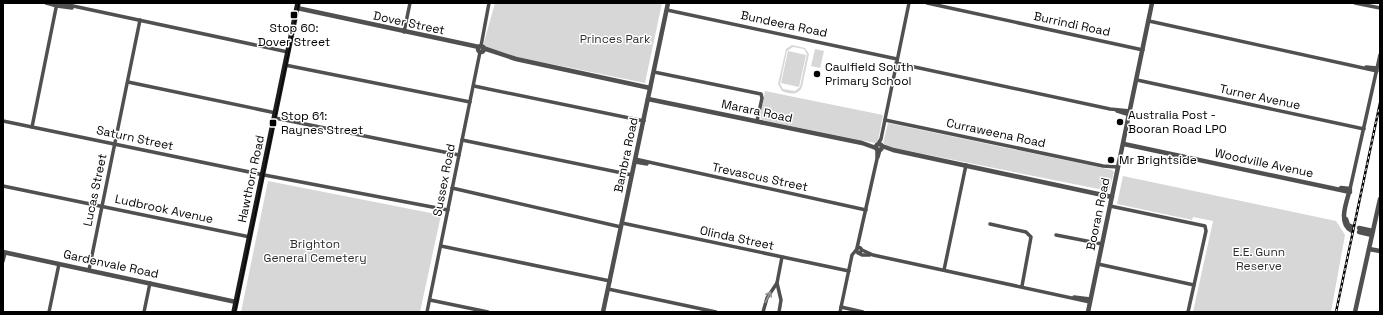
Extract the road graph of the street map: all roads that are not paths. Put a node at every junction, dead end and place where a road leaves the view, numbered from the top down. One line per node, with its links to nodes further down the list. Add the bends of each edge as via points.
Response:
1 (46, 3): 9 (street)
2 (410, 3): 15 (street)
3 (489, 3): 16 (street, Sussex Road)
4 (668, 3): 12 (street, Bambra Road)
5 (909, 3): 20 (street)
6 (927, 3): 17 (street, Burrindi Road)
7 (1152, 3): 14 (street, Booran Road)
8 (1355, 3): 11 (street)
9 (58, 4): 13 (street); 36 (street)
10 (297, 6): 15 (street, Dover Street); 18 (main road, Hawthorn Road)
11 (1380, 8)
12 (667, 10): 20 (street, Bundeera Road); 23 (street, Bambra Road)
13 (140, 20): 18 (street); 24 (street, Lucas Street)
14 (1148, 22): 17 (street, Booran Road); 22 (street)
15 (404, 32): 16 (street, Dover Street)
16 (480, 49): 26 (street, Sussex Road); 27 (street, Dover Street)
17 (1143, 50): 25 (street, Booran Road)
18 (288, 51): 21 (main road, Hawthorn Road)
19 (1380, 55): 22 (street)
20 (897, 61): 30 (street, Bundeera Road); 32 (street)
21 (285, 65): 29 (street); 31 (main road, Hawthorn Road)
22 (1377, 70): 37 (street)
23 (654, 72): 27 (street, Bambra Road); 35 (street, via 761,94)
24 (128, 82): 31 (street); 39 (street, Lucas Street)
25 (1136, 82): 30 (street, Booran Road); 37 (street, Turner Avenue)
26 (474, 86): 29 (street, Sussex Road); 34 (street)
27 (650, 88): 28 (street, Bambra Road)
28 (648, 98): 34 (street, Bambra Road); 35 (street, Marara Road)
29 (470, 102): 38 (street, Sussex Road)
30 (1130, 113): 40 (street, Booran Road)
31 (275, 116): 42 (street); 46 (main road, Hawthorn Road)
32 (885, 120): 41 (street); 45 (street, Curraweena Road)
33 (3, 121): 36 (street, Saturn Street)
34 (644, 121): 43 (street, Bambra Road)
35 (757, 121): 41 (street, Marara Road)
36 (32, 127): 39 (street, Saturn Street)
37 (1364, 129): 50 (street)
38 (462, 140): 42 (street, Sussex Road); 47 (street)
39 (115, 144): 46 (street, Saturn Street); 53 (street, Lucas Street)
40 (1124, 144): 45 (street, Booran Road); 50 (street, Woodville Avenue)
41 (879, 147): 44 (street, Marara Road); 56 (street)
42 (459, 155): 49 (street, Sussex Road)
43 (635, 161): 47 (street, Bambra Road); 56 (street, Trevascus Street)
44 (966, 165): 51 (street, Marara Road); 75 (street)
45 (1118, 169): 51 (street, Booran Road)
46 (263, 174): 55 (street, Saturn Street); 63 (main road, Hawthorn Road)
47 (632, 175): 58 (street, Bambra Road)
48 (3, 186): 53 (street, Ludbrook Avenue)
49 (452, 188): 55 (street, Sussex Road); 58 (street, Olinda Street)
50 (1350, 190): 59 (street, via 1345,216)
51 (1112, 196): 54 (street, Booran Road)
52 (1380, 198): 61 (street)
53 (102, 206): 63 (street, Ludbrook Avenue); 74 (street, Lucas Street)
54 (1110, 206): 64 (street, Booran Road); 80 (street, via 1205,226)
55 (448, 210): 65 (street, Sussex Road)
56 (866, 210): 67 (street)
57 (990, 224): 81 (street, via 1026,232 1031,236)
58 (622, 225): 70 (street, Olinda Street); 77 (street, Bambra Road)
59 (1352, 229)
60 (1359, 230): 61 (street)
61 (1372, 233): 66 (street)
62 (1056, 235): 64 (street)
63 (250, 237): 83 (main road, Hawthorn Road)
64 (1102, 244): 73 (street, Booran Road)
65 (441, 246): 77 (street); 84 (street, Sussex Road)
66 (1369, 247): 68 (street); 100 (street)
67 (859, 250): 75 (street); 76 (street, via 851,259)
68 (1380, 250)
69 (4, 252): 71 (street); 72 (street, Gardenvale Road)
70 (782, 257): 76 (street, Olinda Street); 79 (street)
71 (3, 261)
72 (59, 264): 74 (street, Gardenvale Road); 87 (street)
73 (1098, 264): 80 (street); 85 (street, Booran Road)
74 (88, 270): 78 (street, Gardenvale Road)
75 (944, 270): 81 (street)
76 (849, 271): 86 (street)
77 (610, 282): 82 (street, Bambra Road)
78 (150, 283): 83 (street, Gardenvale Road); 88 (street)
79 (777, 284): 94 (street, one-way to 79, via 767,298); 95 (street, via 781,296)
80 (1194, 285): 99 (street)
81 (1022, 286): 85 (street)
82 (608, 289): 92 (street, Bambra Road); 93 (street)
83 (237, 300): 89 (main road, Hawthorn Road)
84 (430, 300): 90 (street, Sussex Road); 91 (street)
85 (1090, 300): 98 (street, Booran Road)
86 (842, 307): 96 (street); 97 (street)
87 (49, 312)
88 (144, 312)
89 (234, 312)
90 (427, 312)
91 (488, 312)
92 (603, 312)
93 (716, 312)
94 (763, 312)
95 (779, 312)
96 (840, 312)
97 (863, 312)
98 (1088, 312)
99 (1188, 312)
100 (1355, 312)

